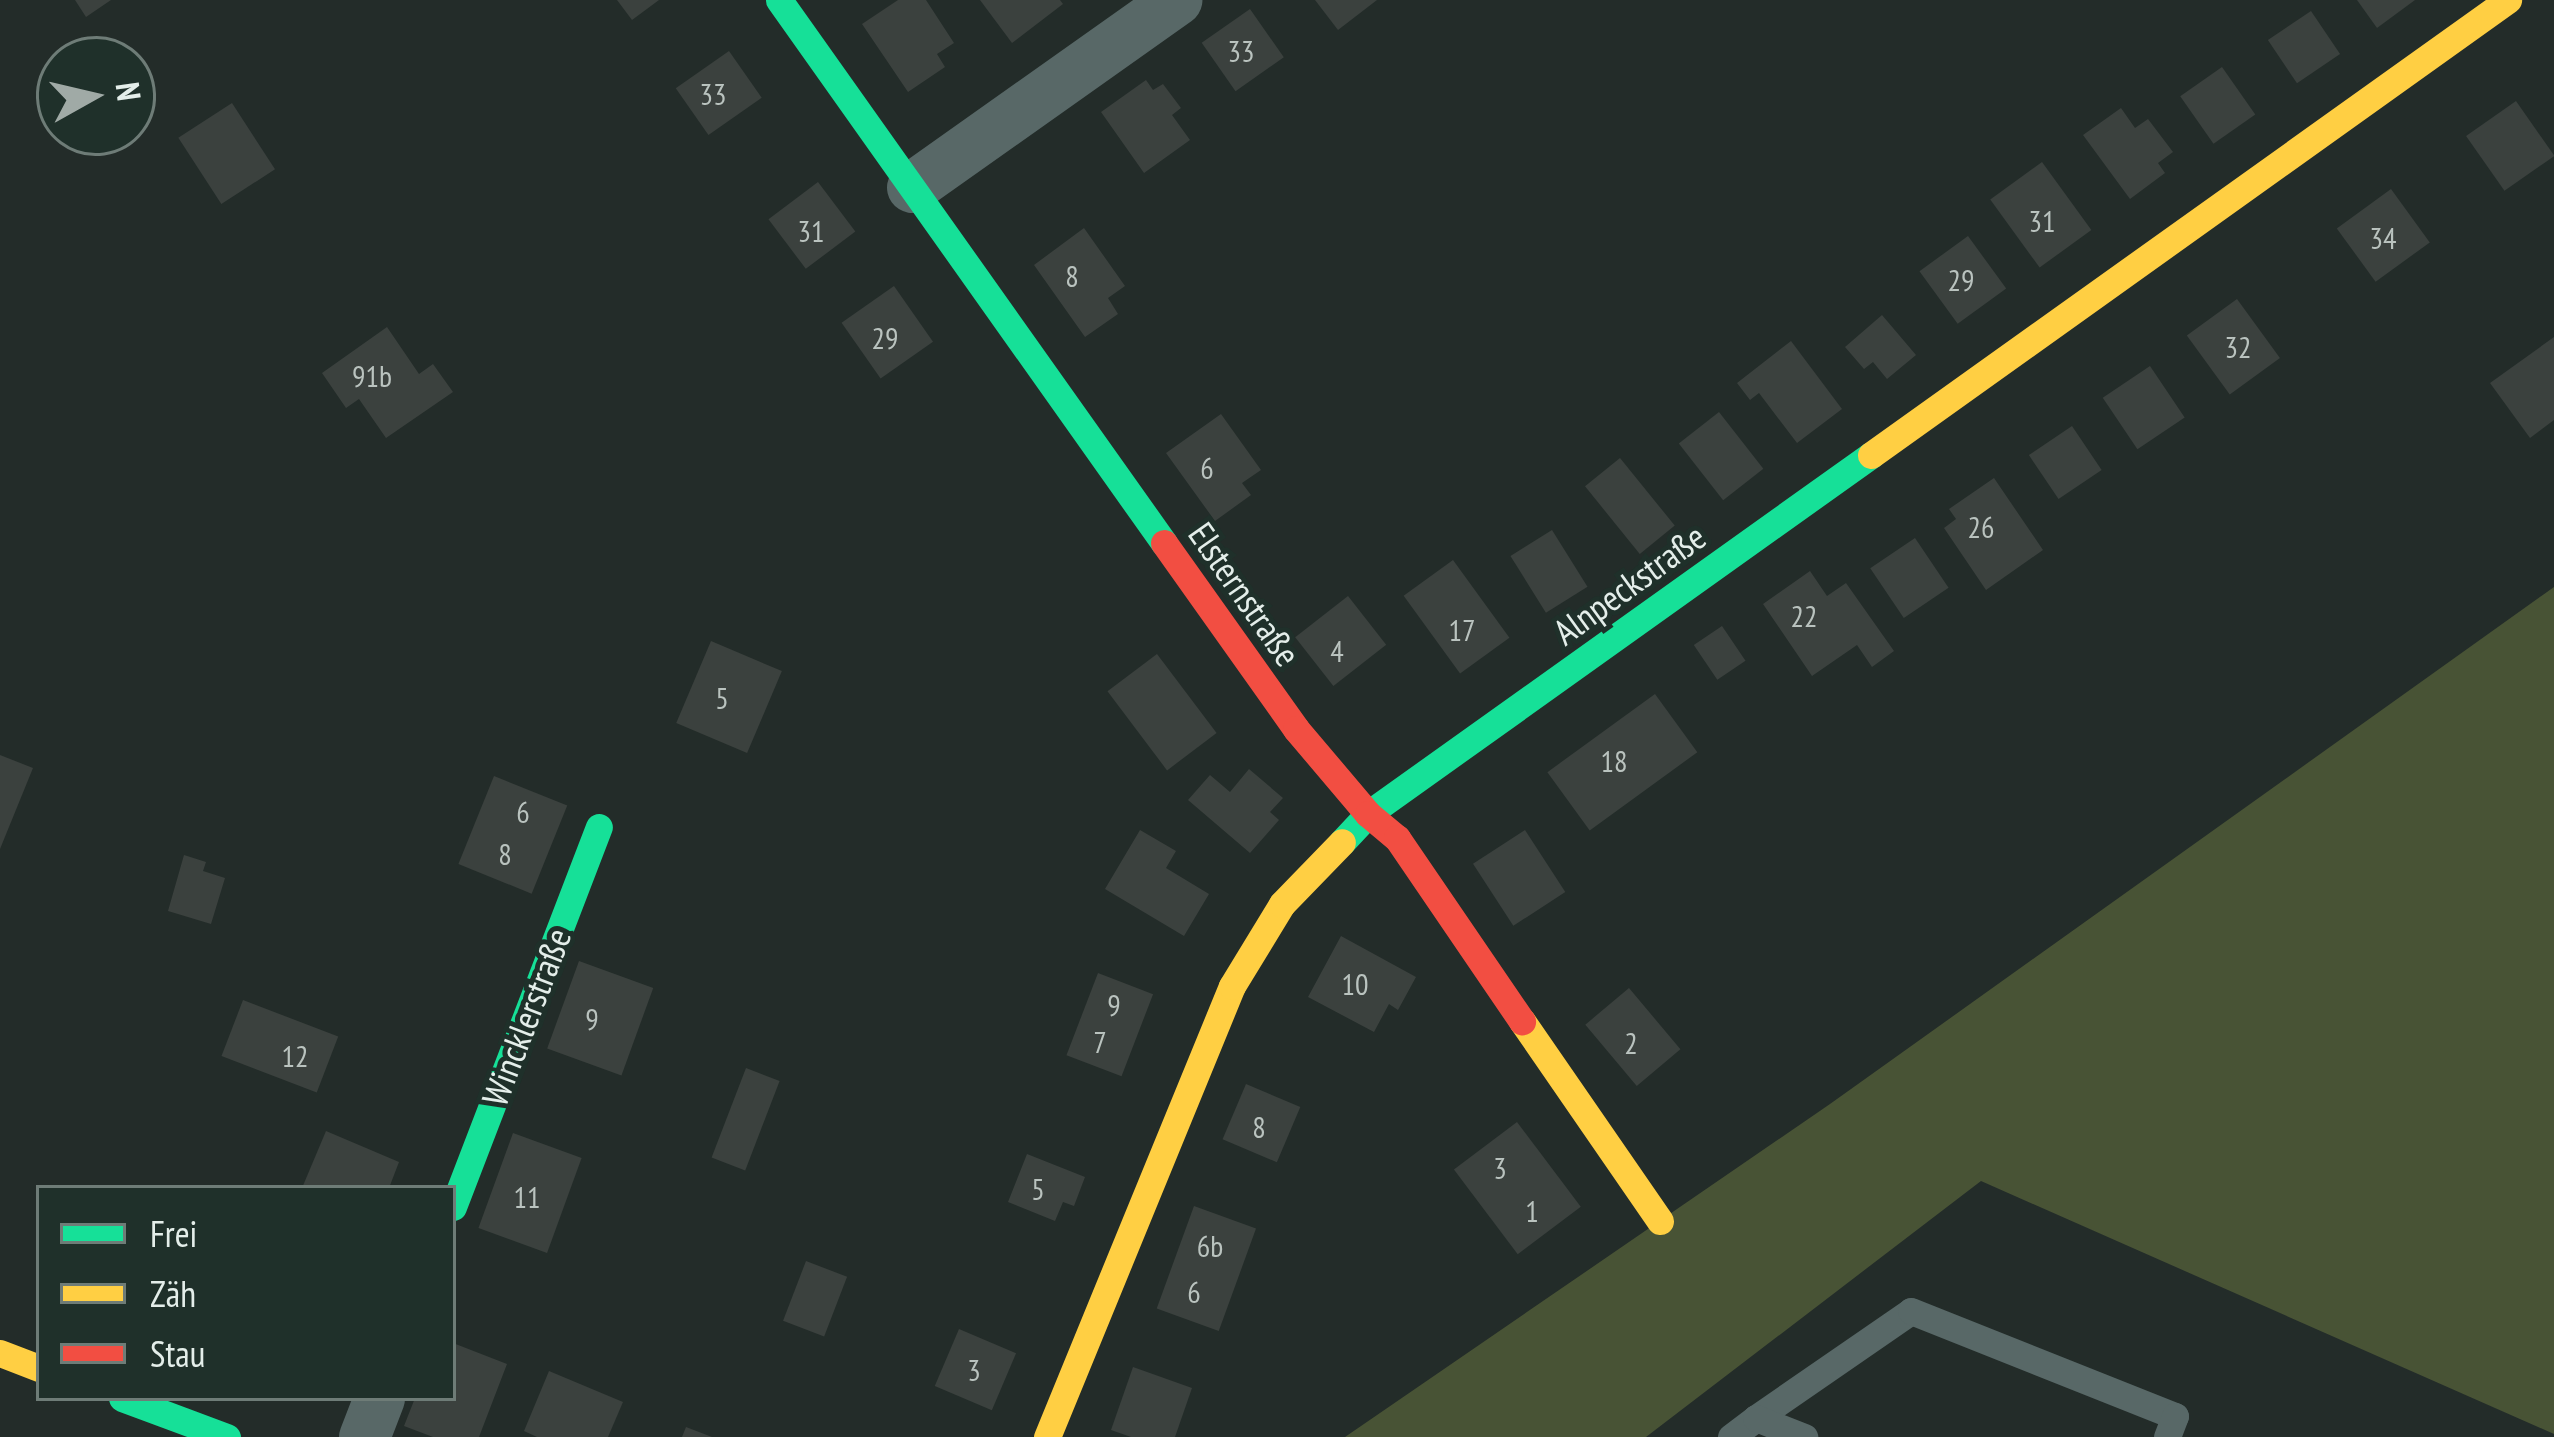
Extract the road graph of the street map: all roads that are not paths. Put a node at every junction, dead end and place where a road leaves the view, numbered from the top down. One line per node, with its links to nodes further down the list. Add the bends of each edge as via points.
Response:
1 (779, 0): 4 (street, Elsternstraße)
2 (1176, 0): 4 (street)
3 (2508, 0): 5 (street, Alnpeckstraße)
4 (912, 187): 5 (street, Elsternstraße, via 1297,728)
5 (1368, 814): 8 (street, Elsternstraße, via 1397,838); 16 (street, Alnpeckstraße, via 1282,904 1232,986)
6 (599, 826): 7 (street, Wincklerstraße)
7 (456, 1199)
8 (1660, 1221)
9 (0, 1353): 10 (street)
10 (36, 1366)
11 (130, 1401): 14 (street)
12 (379, 1401): 15 (street)
13 (1756, 1418): 17 (lane); 18 (lane); 19 (lane, via 1911,1311 2176,1416)
14 (227, 1437)
15 (364, 1437)
16 (1047, 1437)
17 (1731, 1437)
18 (1804, 1437)
19 (2167, 1437)

